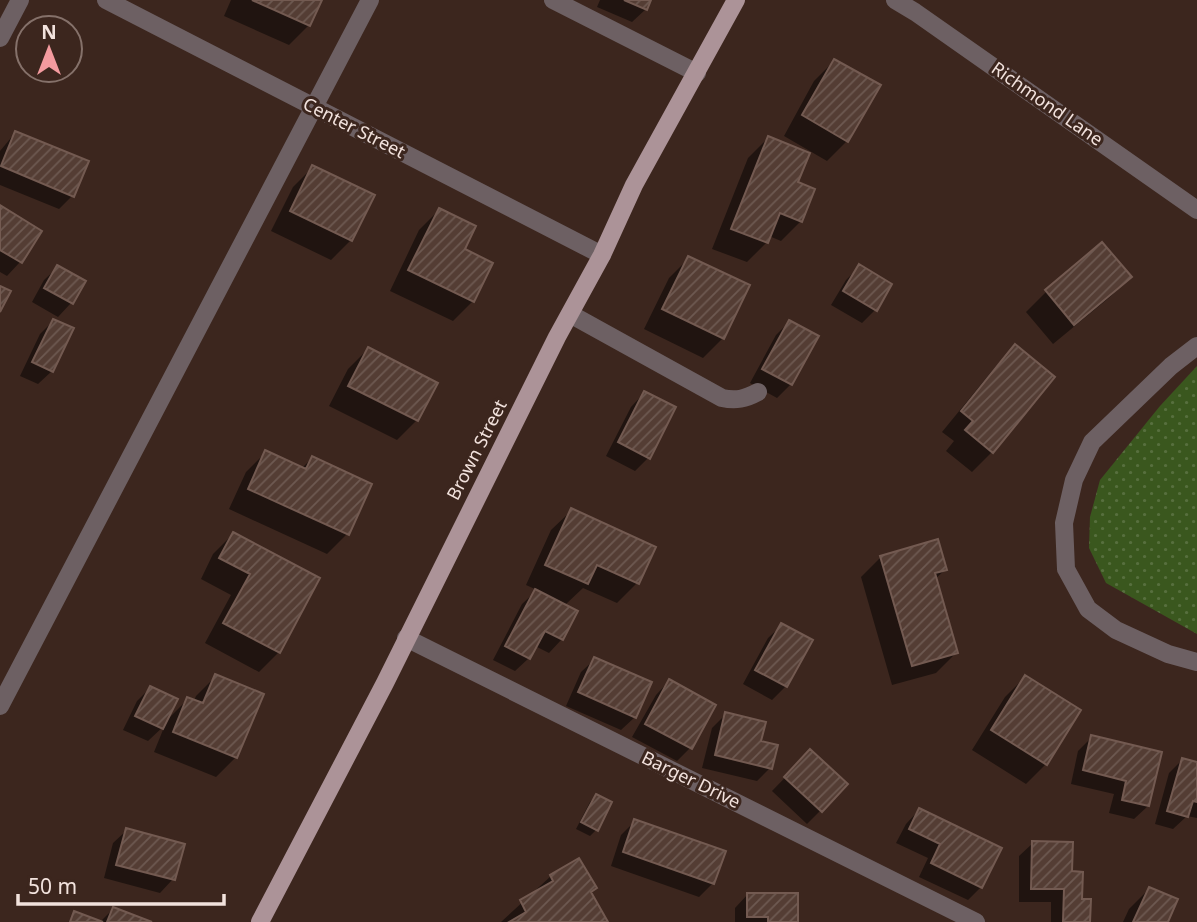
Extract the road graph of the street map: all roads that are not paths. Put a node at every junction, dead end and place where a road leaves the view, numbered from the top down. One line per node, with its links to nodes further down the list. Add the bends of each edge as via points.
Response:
1 (20, 0): 7 (street)
2 (106, 0): 9 (street, Center Street)
3 (370, 0): 9 (street)
4 (552, 0): 8 (street)
5 (736, 0): 8 (main road, Brown Street)
6 (895, 0): 10 (street, Richmond Lane)
7 (0, 38)
8 (696, 73): 11 (main road, Brown Street, via 634,185)
9 (315, 107): 11 (street, Center Street); 17 (street)
10 (1197, 210)
11 (602, 255): 12 (main road, Brown Street)
12 (570, 314): 14 (street, via 722,398 735,400); 15 (main road, Brown Street)
13 (1197, 346): 16 (street, via 1092,442 1074,480 1064,523 1066,569 1088,609 1116,630)
14 (758, 392)
15 (406, 638): 18 (main road, Brown Street); 19 (street, Barger Drive)
16 (1197, 662)
17 (0, 706)
18 (260, 922)
19 (976, 922)

